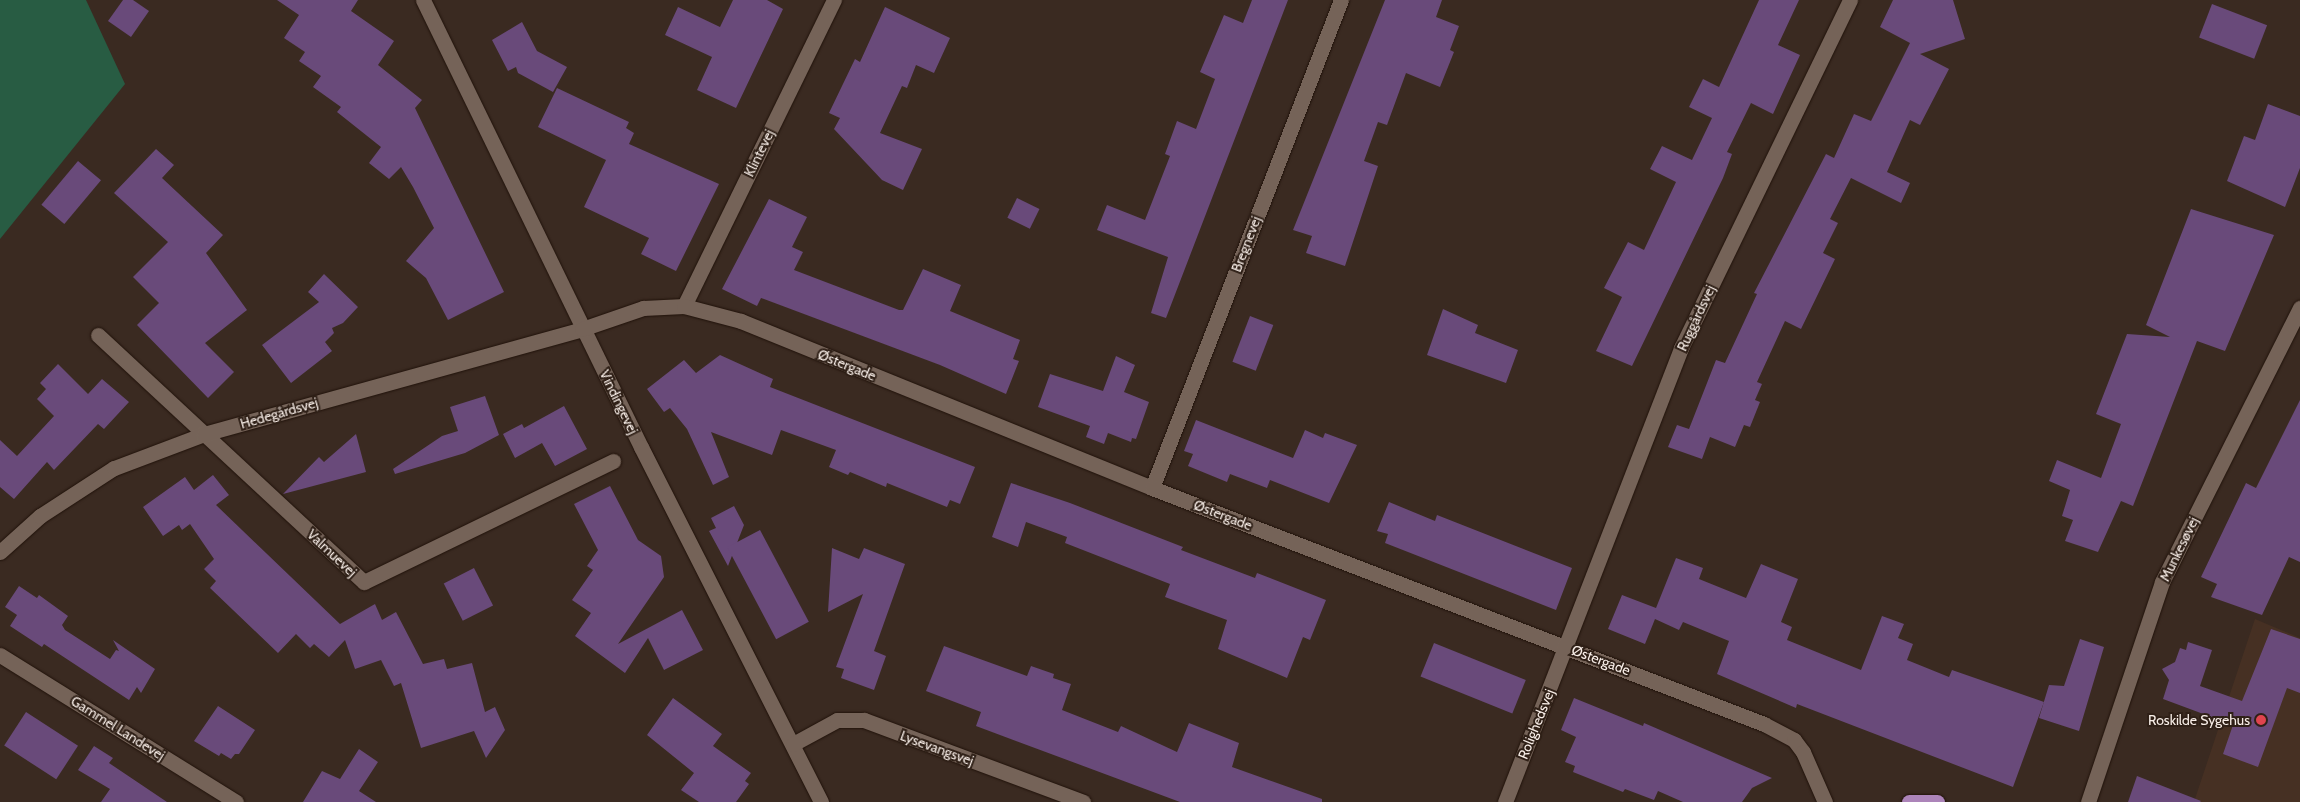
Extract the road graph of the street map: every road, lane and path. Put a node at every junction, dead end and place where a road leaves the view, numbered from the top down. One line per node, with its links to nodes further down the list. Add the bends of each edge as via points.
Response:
1 (423, 0): 7 (street, Vindingevej)
2 (834, 0): 5 (street, Klintevej)
3 (1341, 0): 11 (street, Bregnevej)
4 (1850, 0): 13 (street, Ruggårdsvej, via 1681,348)
5 (684, 306): 7 (street, Østergade, via 643,308); 11 (street, Østergade, via 741,321)
6 (2300, 308): 23 (street, Munkesøvej, via 2162,582)
7 (582, 329): 9 (street, Hedegårdsvej); 15 (street, Vindingevej)
8 (98, 335): 9 (street, Valmuevej)
9 (204, 434): 10 (street, Valmuevej, via 364,582); 12 (street, Hedegårdsvej, via 114,468 40,516)
10 (613, 461)
11 (1152, 488): 13 (street, Østergade)
12 (0, 552)
13 (1566, 646): 19 (street, Rolighedsvej); 20 (street, Østergade, via 1764,724 1794,740 1811,763)
14 (0, 655): 16 (street, Gammel Landevej)
15 (793, 744): 17 (street, Vindingevej); 18 (street, Lysevangsvej, via 837,720 864,720)
16 (236, 802)
17 (821, 802)
18 (1083, 802)
19 (1505, 802)
20 (1825, 802)
21 (1908, 802): 22 (main road)
22 (1937, 802)
23 (2088, 802)

